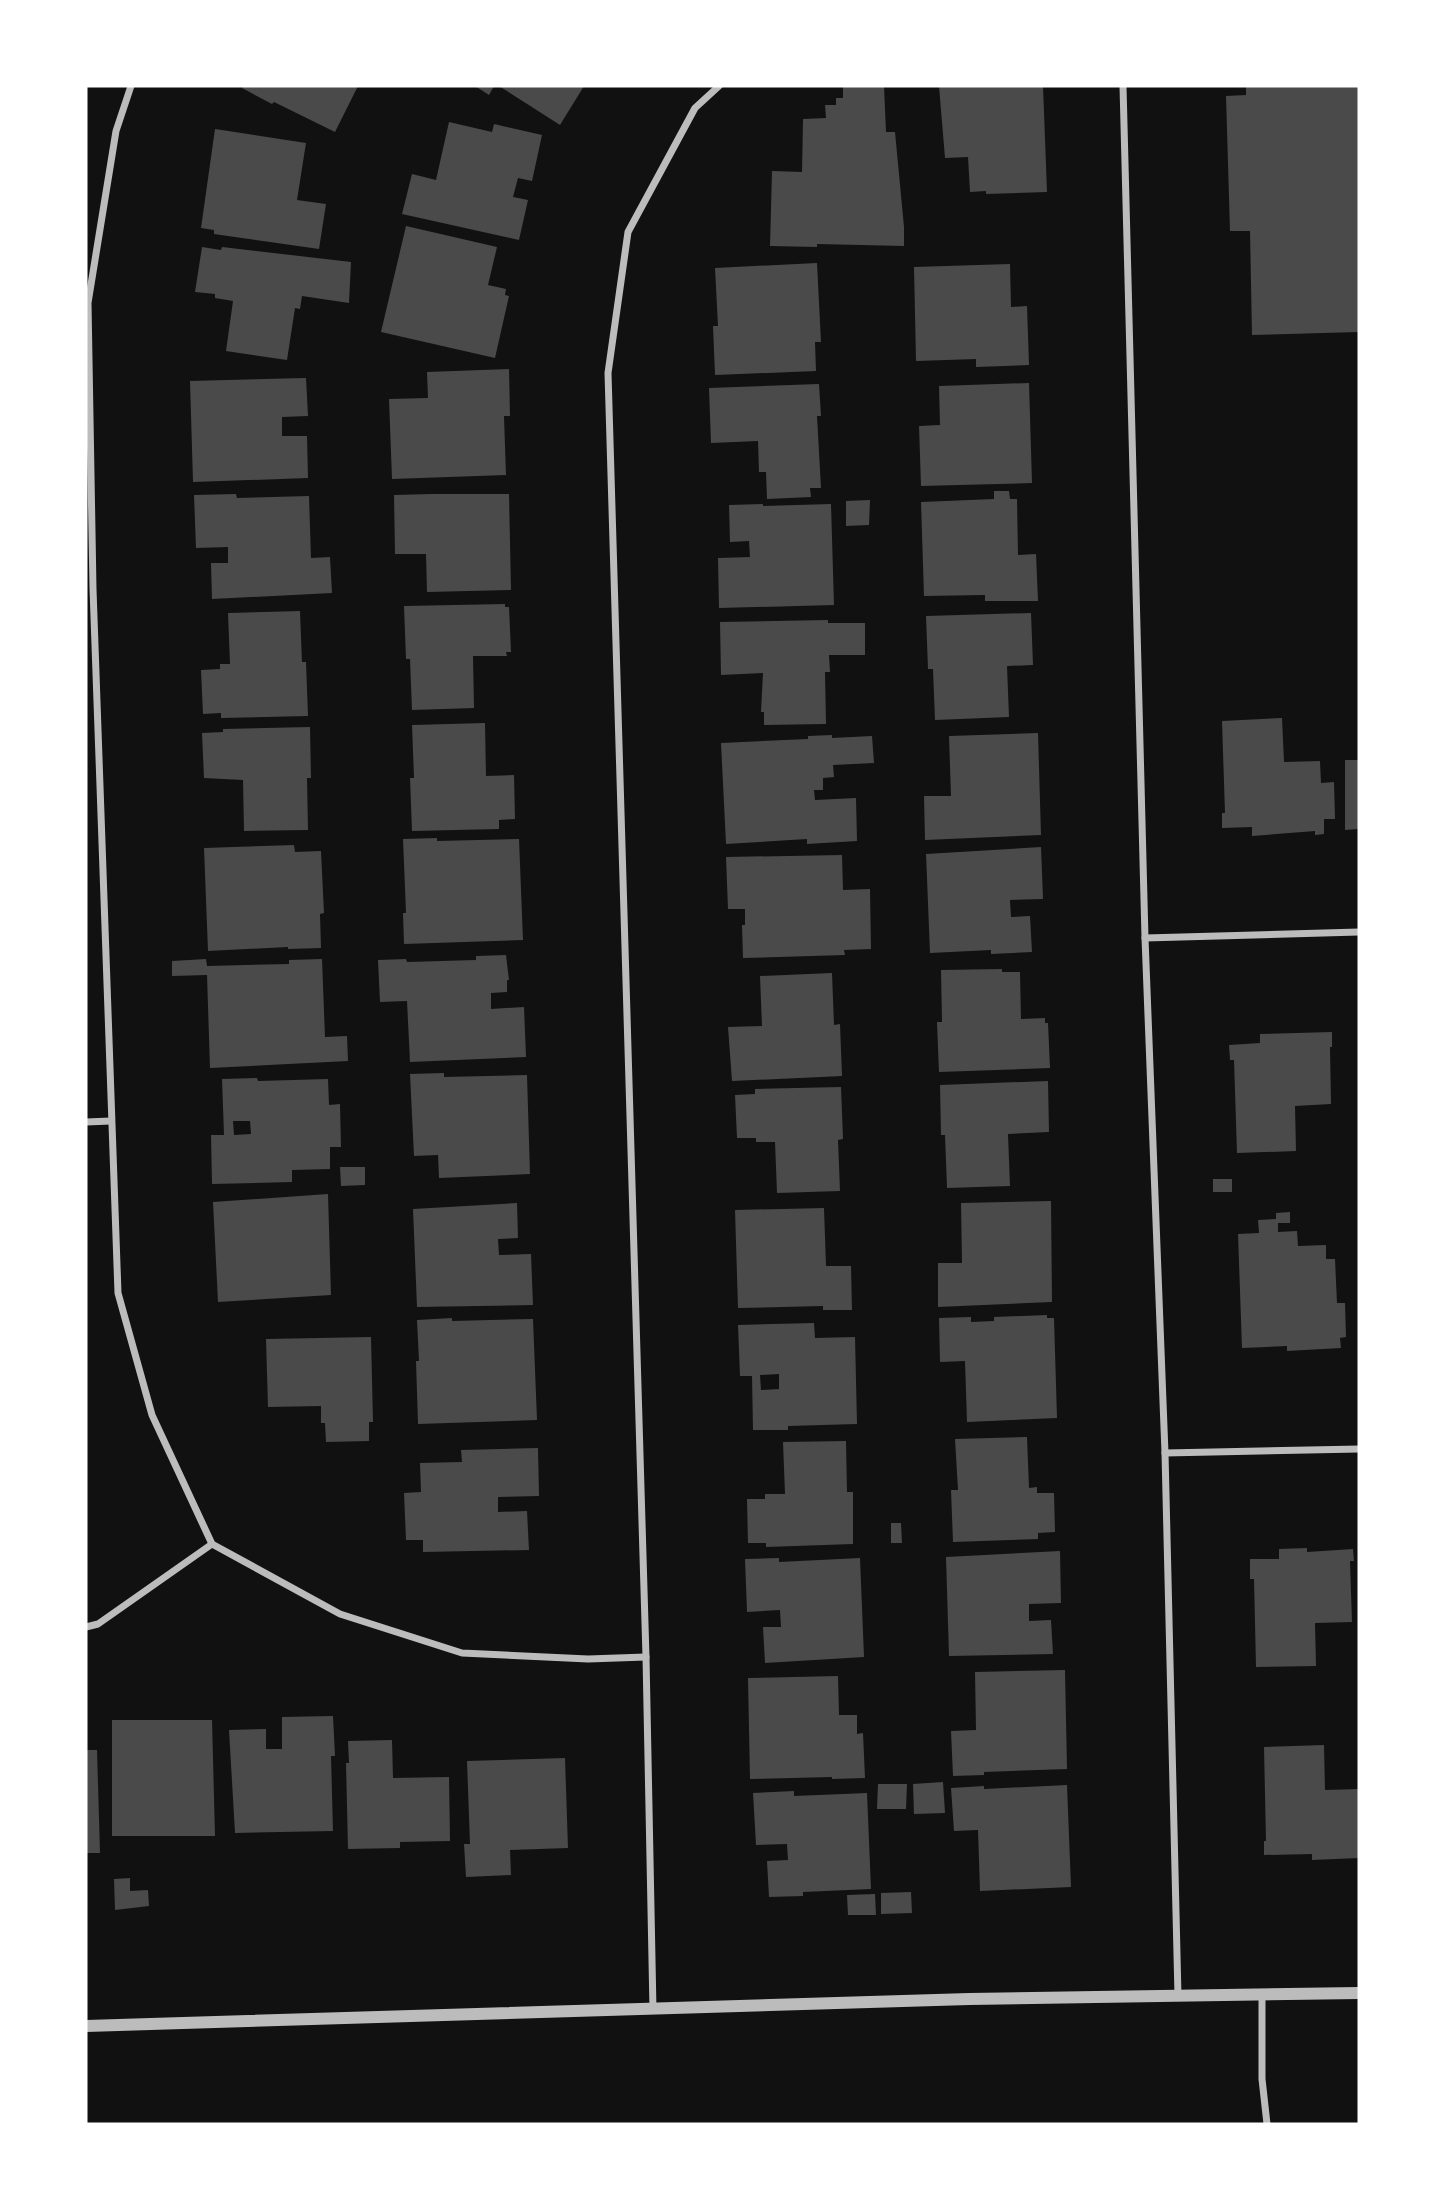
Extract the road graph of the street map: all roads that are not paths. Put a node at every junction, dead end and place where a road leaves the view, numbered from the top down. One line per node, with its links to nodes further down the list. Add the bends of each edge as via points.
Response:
1 (131, 86): 4 (street, via 116,131 88,303)
2 (719, 86): 13 (street, via 695,108 628,232 608,373)
3 (1123, 86): 6 (street)
4 (89, 589): 7 (street)
5 (1359, 932): 6 (street)
6 (1145, 938): 10 (street)
7 (111, 1121): 8 (street); 11 (street, via 118,1293 152,1415)
8 (86, 1122)
9 (1359, 1449): 10 (street)
10 (1165, 1453): 15 (street)
11 (212, 1544): 12 (street); 13 (street, via 340,1614 462,1653)
12 (86, 1627)
13 (646, 1657): 17 (street)
14 (1359, 1993): 16 (street)
15 (1178, 1996): 16 (street); 17 (street)
16 (1262, 1996): 19 (street)
17 (653, 2010): 18 (street)
18 (86, 2025)
19 (1267, 2124)

